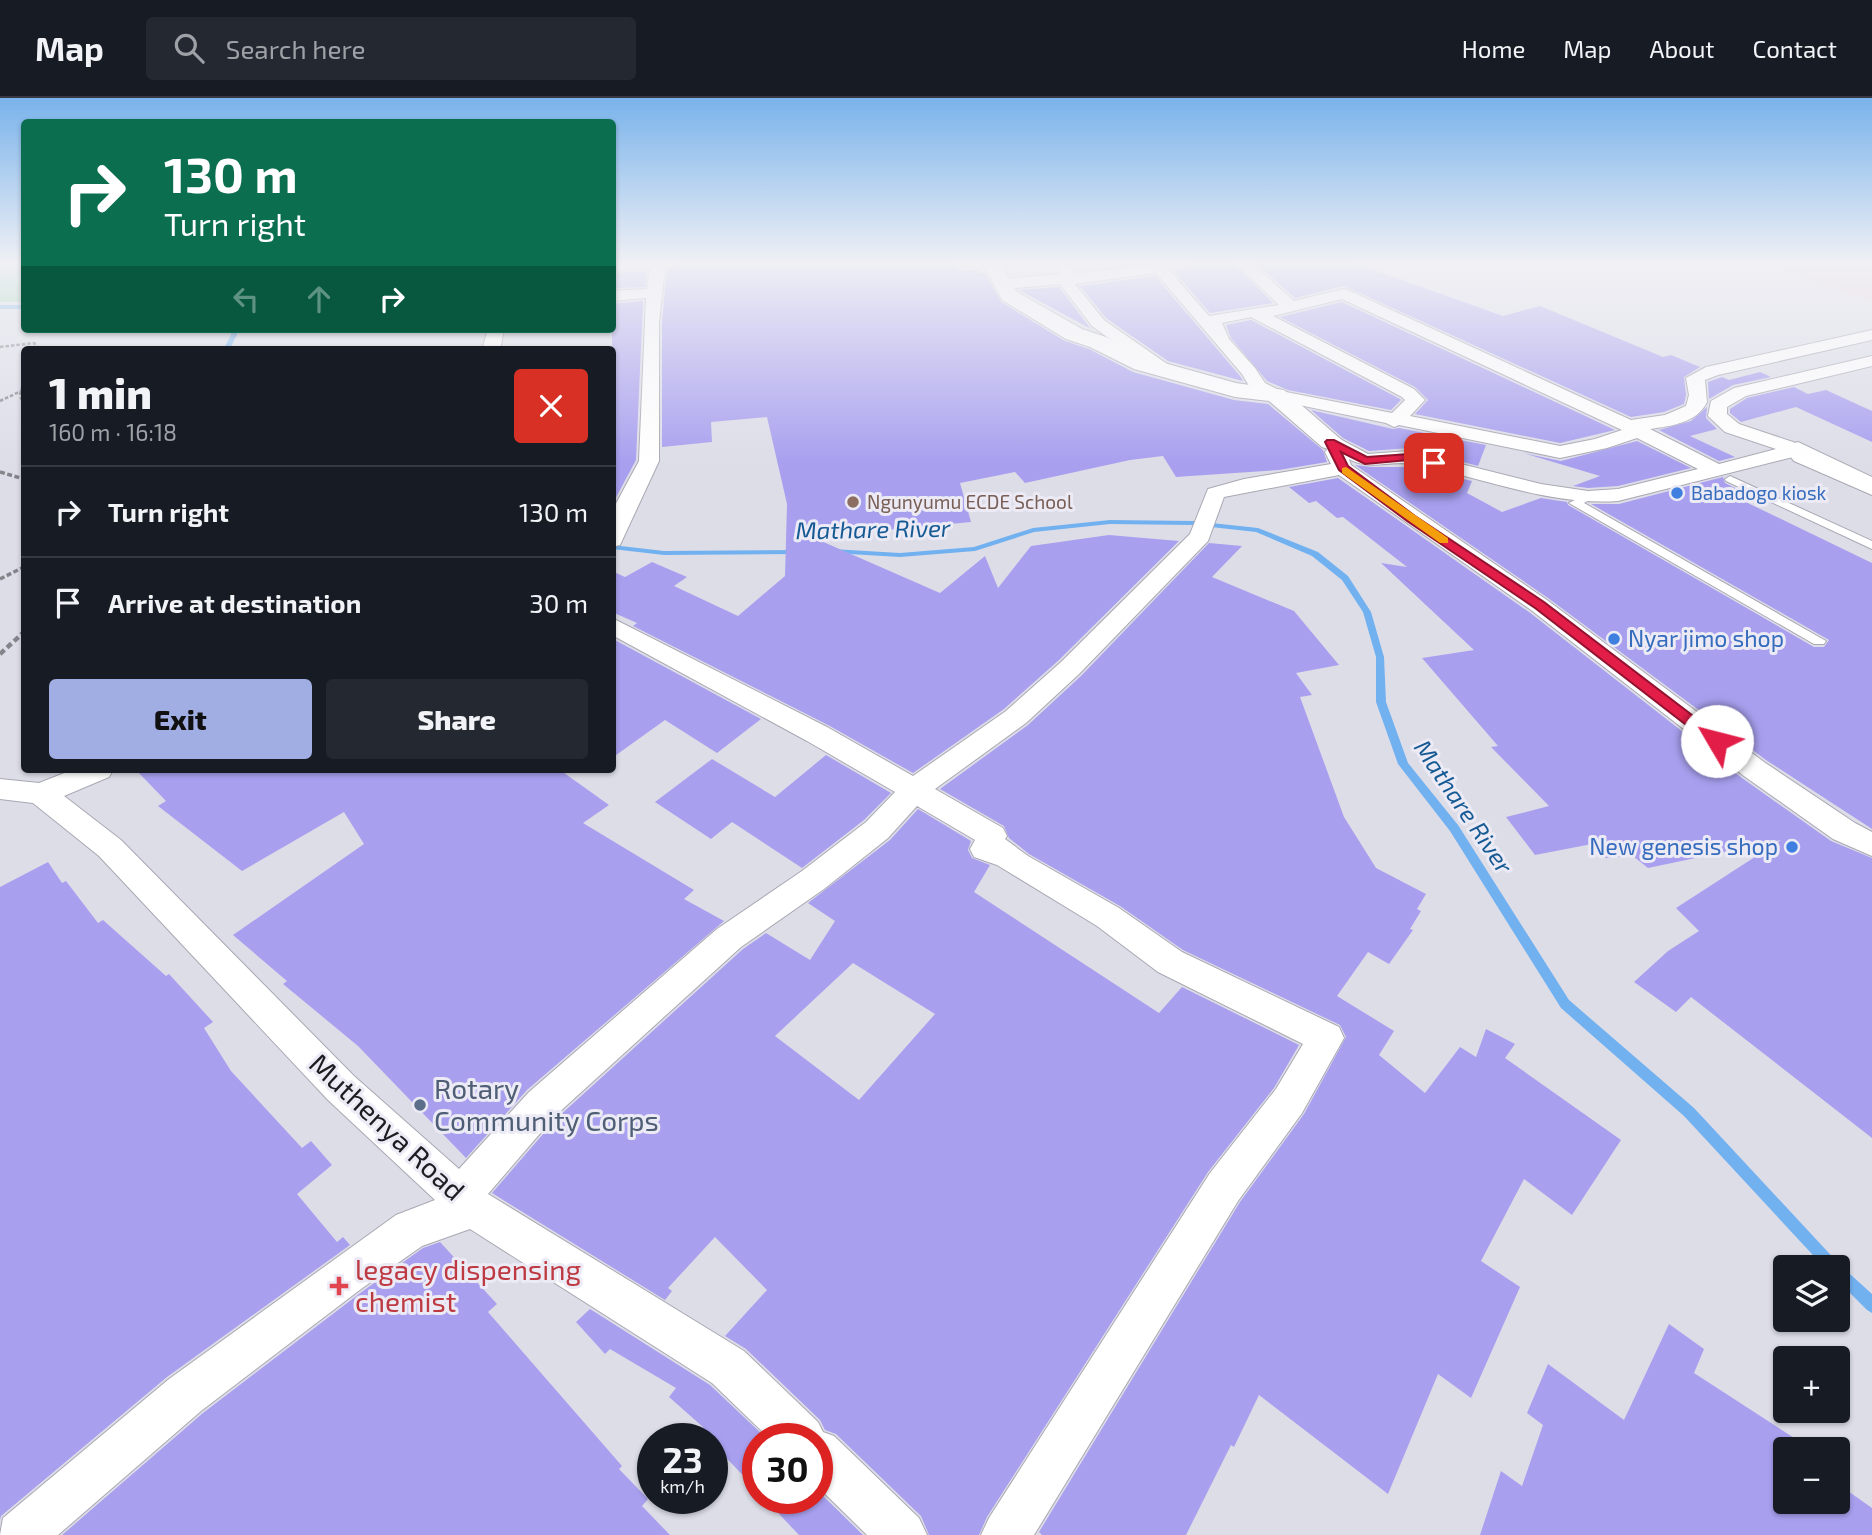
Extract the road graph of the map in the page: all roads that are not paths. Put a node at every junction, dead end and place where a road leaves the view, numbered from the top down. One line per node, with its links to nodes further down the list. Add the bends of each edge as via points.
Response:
1 (651, 329): 21 (street, via 649,461)
2 (1066, 329): 11 (street)
3 (1107, 329): 11 (street)
4 (1211, 329): 9 (street)
5 (1215, 329): 9 (street)
6 (1286, 329): 13 (street, via 1416,400)
7 (1420, 329): 14 (street)
8 (1872, 335): 14 (street, via 1712,371 1695,378 1697,405 1687,414)
9 (1221, 341): 12 (street, via 1258,387)
10 (1872, 361): 16 (street, via 1740,392 1718,405 1717,416 1732,428)
11 (1164, 370): 12 (street, via 1235,390)
12 (1276, 395): 13 (street); 15 (street)
13 (1394, 421): 14 (street, via 1560,452 1600,444)
14 (1633, 428): 18 (street)
15 (1331, 442): 17 (street); 20 (street, via 1365,460 1409,457)
16 (1798, 450): 18 (street); 19 (street)
17 (1343, 468): 27 (street, via 1215,494 1200,536 1070,668 1017,717); 29 (street, via 1539,605 1754,769)
18 (1723, 475): 20 (street); 22 (lane)
19 (1872, 487)
20 (1588, 497): 24 (lane, via 1576,503)
21 (616, 529)
22 (1872, 545)
23 (616, 627): 27 (street)
24 (1819, 641)
25 (92, 773): 28 (street)
26 (0, 789): 28 (street)
27 (914, 790): 30 (street, via 877,830 729,938 542,1104); 35 (street, via 992,836 985,849 995,854 999,849 1170,962 1326,1038 1289,1101 1224,1187)
28 (41, 794): 30 (street, Muthenya Road, via 110,848 341,1088)
29 (1872, 845)
30 (466, 1202): 31 (street, Muthenya Road, via 728,1367); 33 (street, via 410,1229 346,1274 185,1395)
31 (786, 1423)
32 (833, 1468): 34 (street)
33 (20, 1535)
34 (902, 1535)
35 (1006, 1535)

